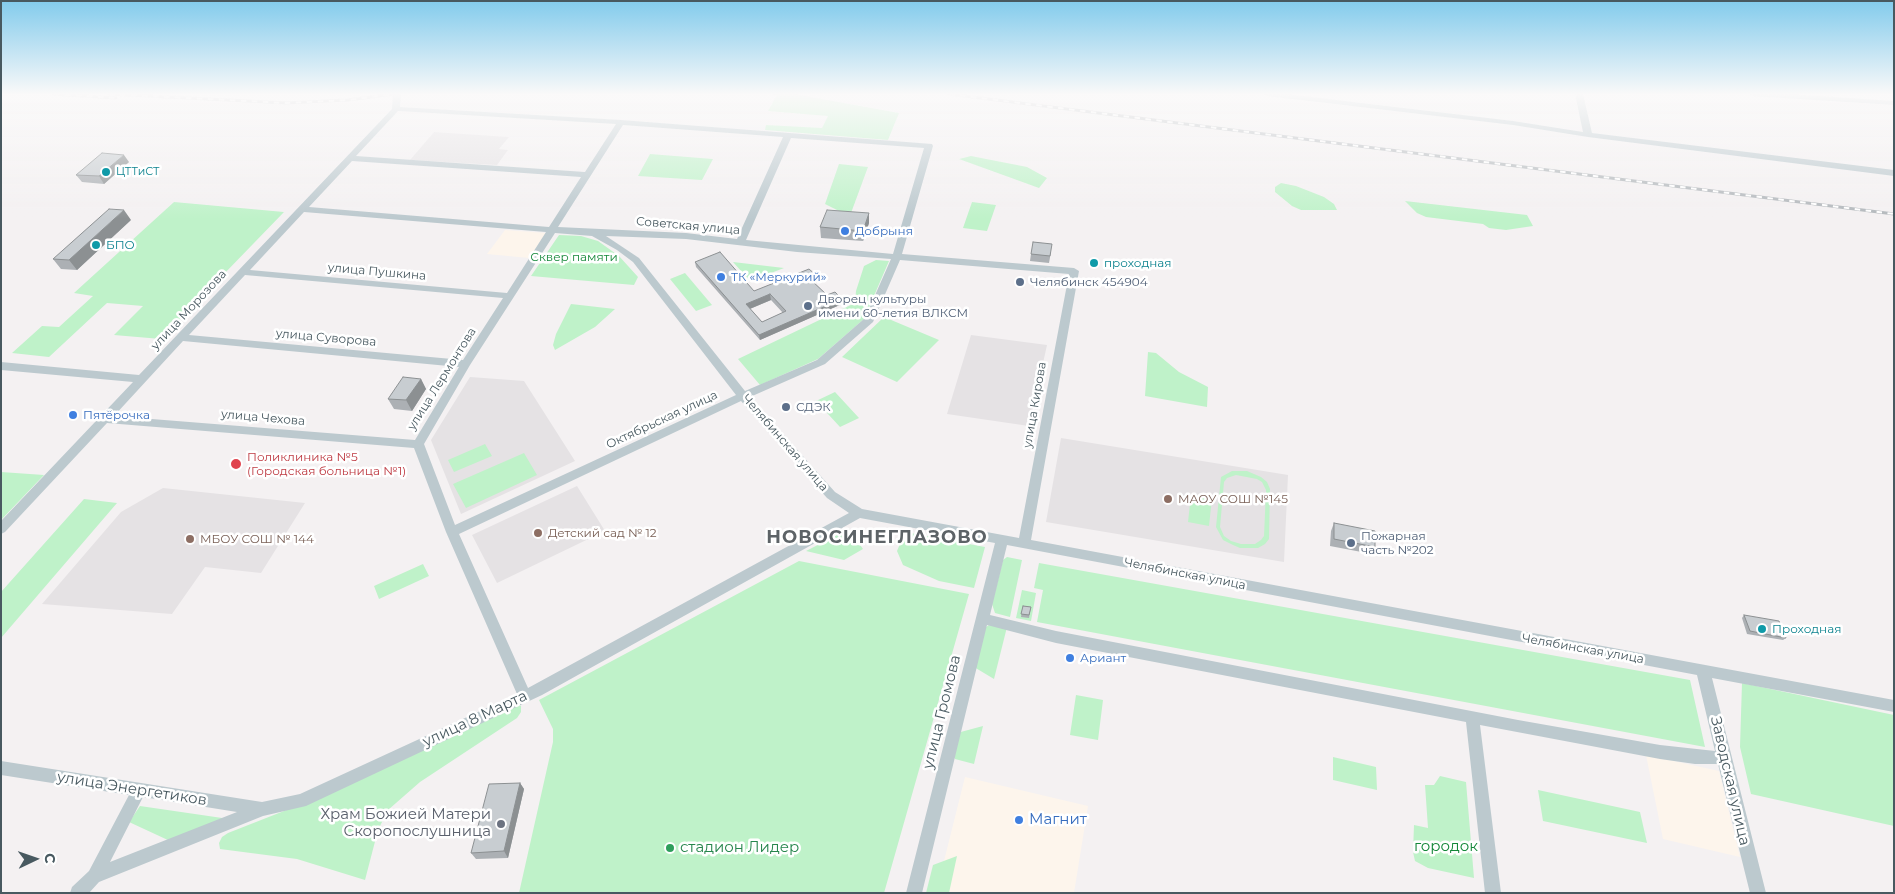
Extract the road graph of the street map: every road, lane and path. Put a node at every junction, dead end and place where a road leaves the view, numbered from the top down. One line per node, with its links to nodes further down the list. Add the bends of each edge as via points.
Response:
1 (788, 135): 12 (street)
2 (370, 136): 6 (street, улица Морозова)
3 (612, 136): 8 (street, улица Лермонтова)
4 (797, 136): 13 (street, Октябрьская улица, via 929,146)
5 (1594, 136): 7 (street)
6 (349, 158): 8 (street); 9 (street, улица Морозова)
7 (1894, 174)
8 (588, 175): 10 (street, улица Лермонтова)
9 (300, 209): 10 (street, Советская улица); 15 (street, улица Морозова)
10 (553, 229): 11 (street, Советская улица); 16 (street, улица Лермонтова)
11 (594, 233): 12 (street, Советская улица); 21 (street, Челябинская улица, via 636,260)
12 (740, 242): 13 (street, Советская улица)
13 (896, 258): 14 (street, Советская улица); 21 (street, Октябрьская улица, via 868,320 821,362)
14 (1074, 271): 28 (street, улица Кирова)
15 (242, 272): 16 (street, улица Пушкина); 17 (street, улица Морозова)
16 (510, 296): 18 (street, улица Лермонтова)
17 (182, 338): 18 (street, улица Суворова); 20 (street, улица Морозова)
18 (466, 364): 23 (street, улица Лермонтова)
19 (1, 366): 20 (street)
20 (144, 379): 22 (street, улица Морозова)
21 (743, 396): 24 (street, Челябинская улица, via 831,495); 26 (street, Октябрьская улица)
22 (106, 419): 23 (street, улица Чехова); 25 (street, улица Морозова)
23 (418, 444): 26 (street, улица Лермонтова)
24 (859, 513): 27 (street, Челябинская улица); 31 (street, улица 8 Марта)
25 (1, 529)
26 (452, 532): 31 (street, улица Лермонтова)
27 (1002, 538): 28 (street, Челябинская улица); 29 (street, улица Громова)
28 (1024, 543): 30 (street, Челябинская улица)
29 (981, 618): 33 (street, via 1048,636); 40 (street, улица Громова)
30 (1703, 670): 32 (street, Челябинская улица); 34 (street, Заводская улица)
31 (525, 696): 37 (street, улица 8 Марта, via 301,801)
32 (1894, 706)
33 (1472, 716): 34 (street, via 1660,752); 41 (street)
34 (1723, 758): 42 (street, Заводская улица)
35 (1, 768): 36 (street, улица Энергетиков)
36 (139, 791): 37 (street, улица Энергетиков); 38 (street)
37 (263, 810): 38 (street, улица 8 Марта)
38 (94, 876): 39 (street, улица 8 Марта)
39 (78, 893)
40 (914, 893)
41 (1493, 893)
42 (1758, 893)

